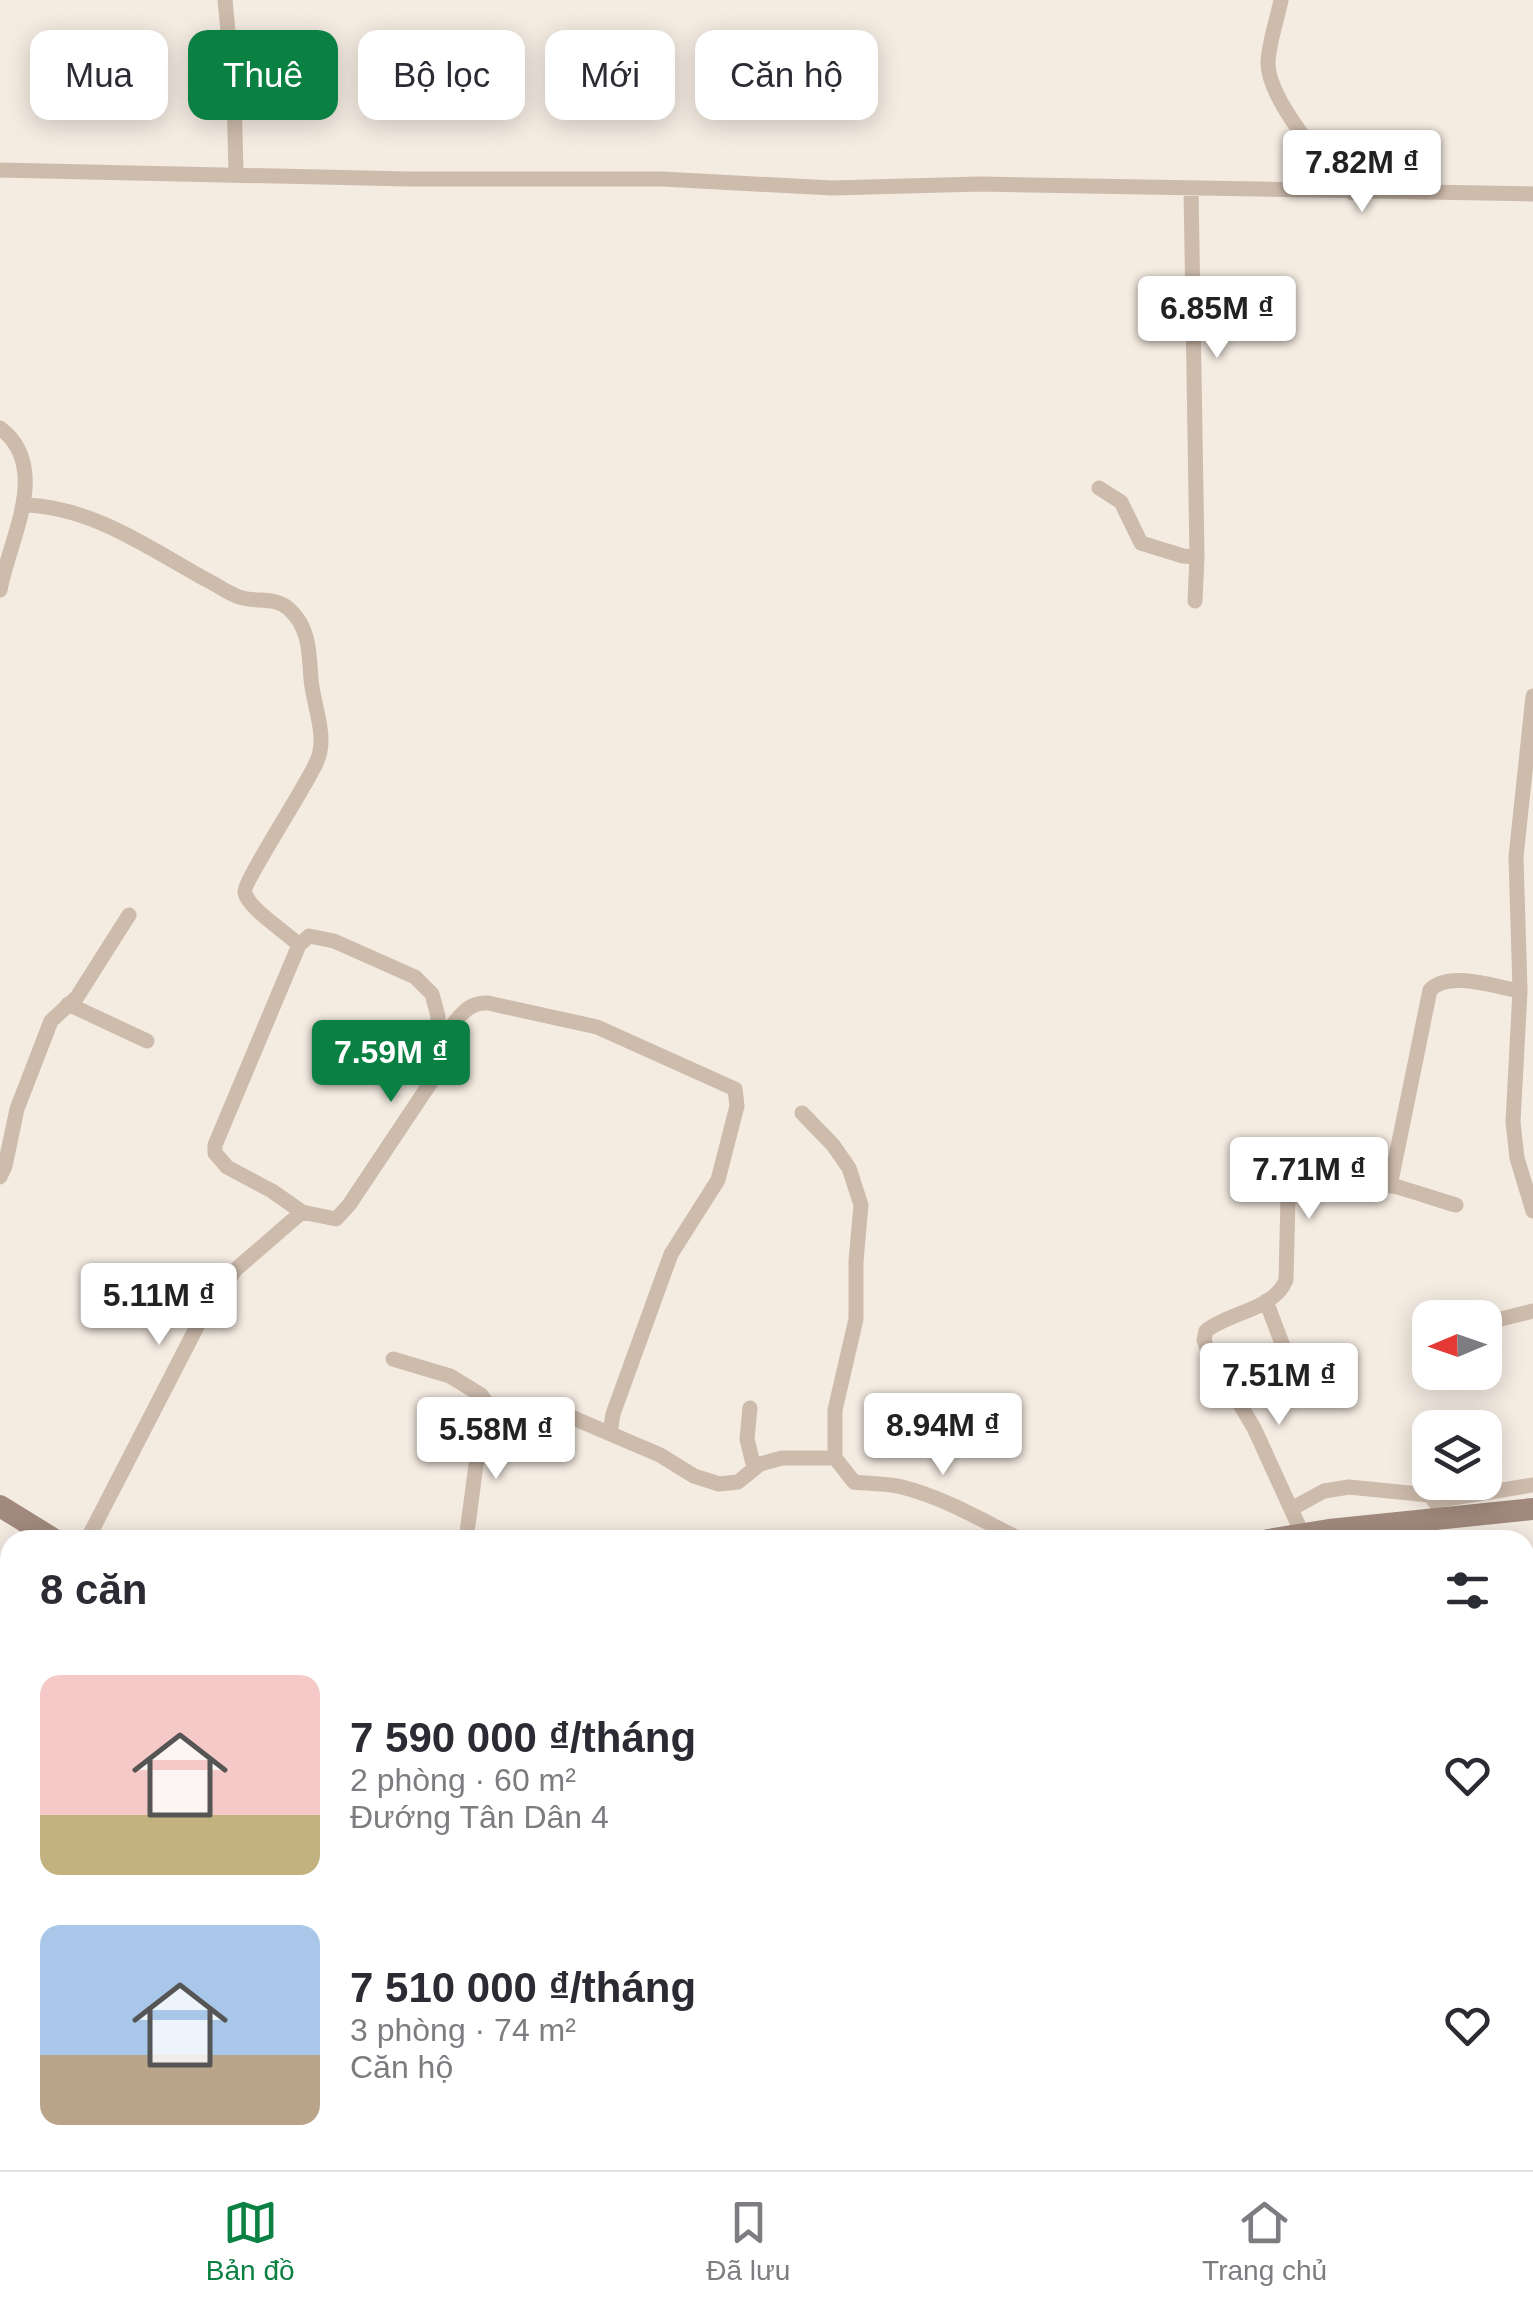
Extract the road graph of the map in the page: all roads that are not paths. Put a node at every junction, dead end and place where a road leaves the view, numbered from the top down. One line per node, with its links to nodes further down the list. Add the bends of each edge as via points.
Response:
1 (225, 0): 5 (street)
2 (1281, 0): 3 (street, via 1268,63 1271,84)
3 (1304, 140): 7 (street); 8 (street)
4 (0, 170): 5 (street)
5 (236, 173): 6 (street, via 832,188)
6 (1191, 188): 7 (street); 13 (street)
7 (1303, 190): 8 (street)
8 (1352, 193): 9 (street)
9 (1533, 194)
10 (0, 428): 12 (street, via 19,448)
11 (1099, 488): 13 (street, via 1122,502 1141,543)
12 (25, 505): 14 (street); 18 (street, via 92,519 239,597 280,602 301,621 321,750 244,892)
13 (1197, 557): 15 (street)
14 (0, 590)
15 (1195, 601)
16 (1533, 696): 19 (street, via 1516,857)
17 (129, 914): 20 (street)
18 (299, 945): 21 (street, via 309,936 334,942 423,982 436,1006); 28 (street, via 215,1153 226,1168)
19 (1520, 991): 25 (street, via 1457,981 1430,990); 27 (street, via 1512,1122)
20 (68, 1004): 22 (street); 24 (street, via 38,1050)
21 (438, 1040): 28 (street, via 437,1073 342,1214 336,1219); 36 (street, via 470,1006 488,1003 597,1027 735,1089 737,1106 718,1180 671,1254)
22 (148, 1041)
23 (802, 1113): 37 (street, via 849,1168 860,1204 856,1319 836,1393)
24 (0, 1177)
25 (1390, 1186): 26 (street); 29 (street, via 1322,1171 1292,1187 1286,1280)
26 (1456, 1205)
27 (1533, 1211)
28 (302, 1212): 45 (street, via 235,1270 204,1313)
29 (1266, 1301): 32 (street); 41 (street, via 1208,1327 1204,1340)
30 (1533, 1311): 31 (street)
31 (1502, 1319)
32 (1286, 1354)
33 (393, 1359): 35 (street, via 450,1376 481,1396)
34 (750, 1408): 38 (street, via 747,1439)
35 (492, 1414): 36 (street, via 556,1411); 46 (street, via 478,1450)
36 (610, 1433): 38 (street, via 719,1484 738,1482)
37 (834, 1458): 38 (street, via 782,1458); 47 (street, via 854,1482 900,1486)
38 (754, 1468)
39 (1533, 1485): 42 (street)
40 (0, 1506): 44 (street)
41 (1292, 1509): 42 (street, via 1349,1486 1424,1494); 48 (street)
42 (1436, 1510): 43 (street); 49 (street)
43 (1533, 1510)
44 (21, 1530)
45 (92, 1530)
46 (467, 1530)
47 (1004, 1530)
48 (1301, 1530)
49 (1351, 1530)

